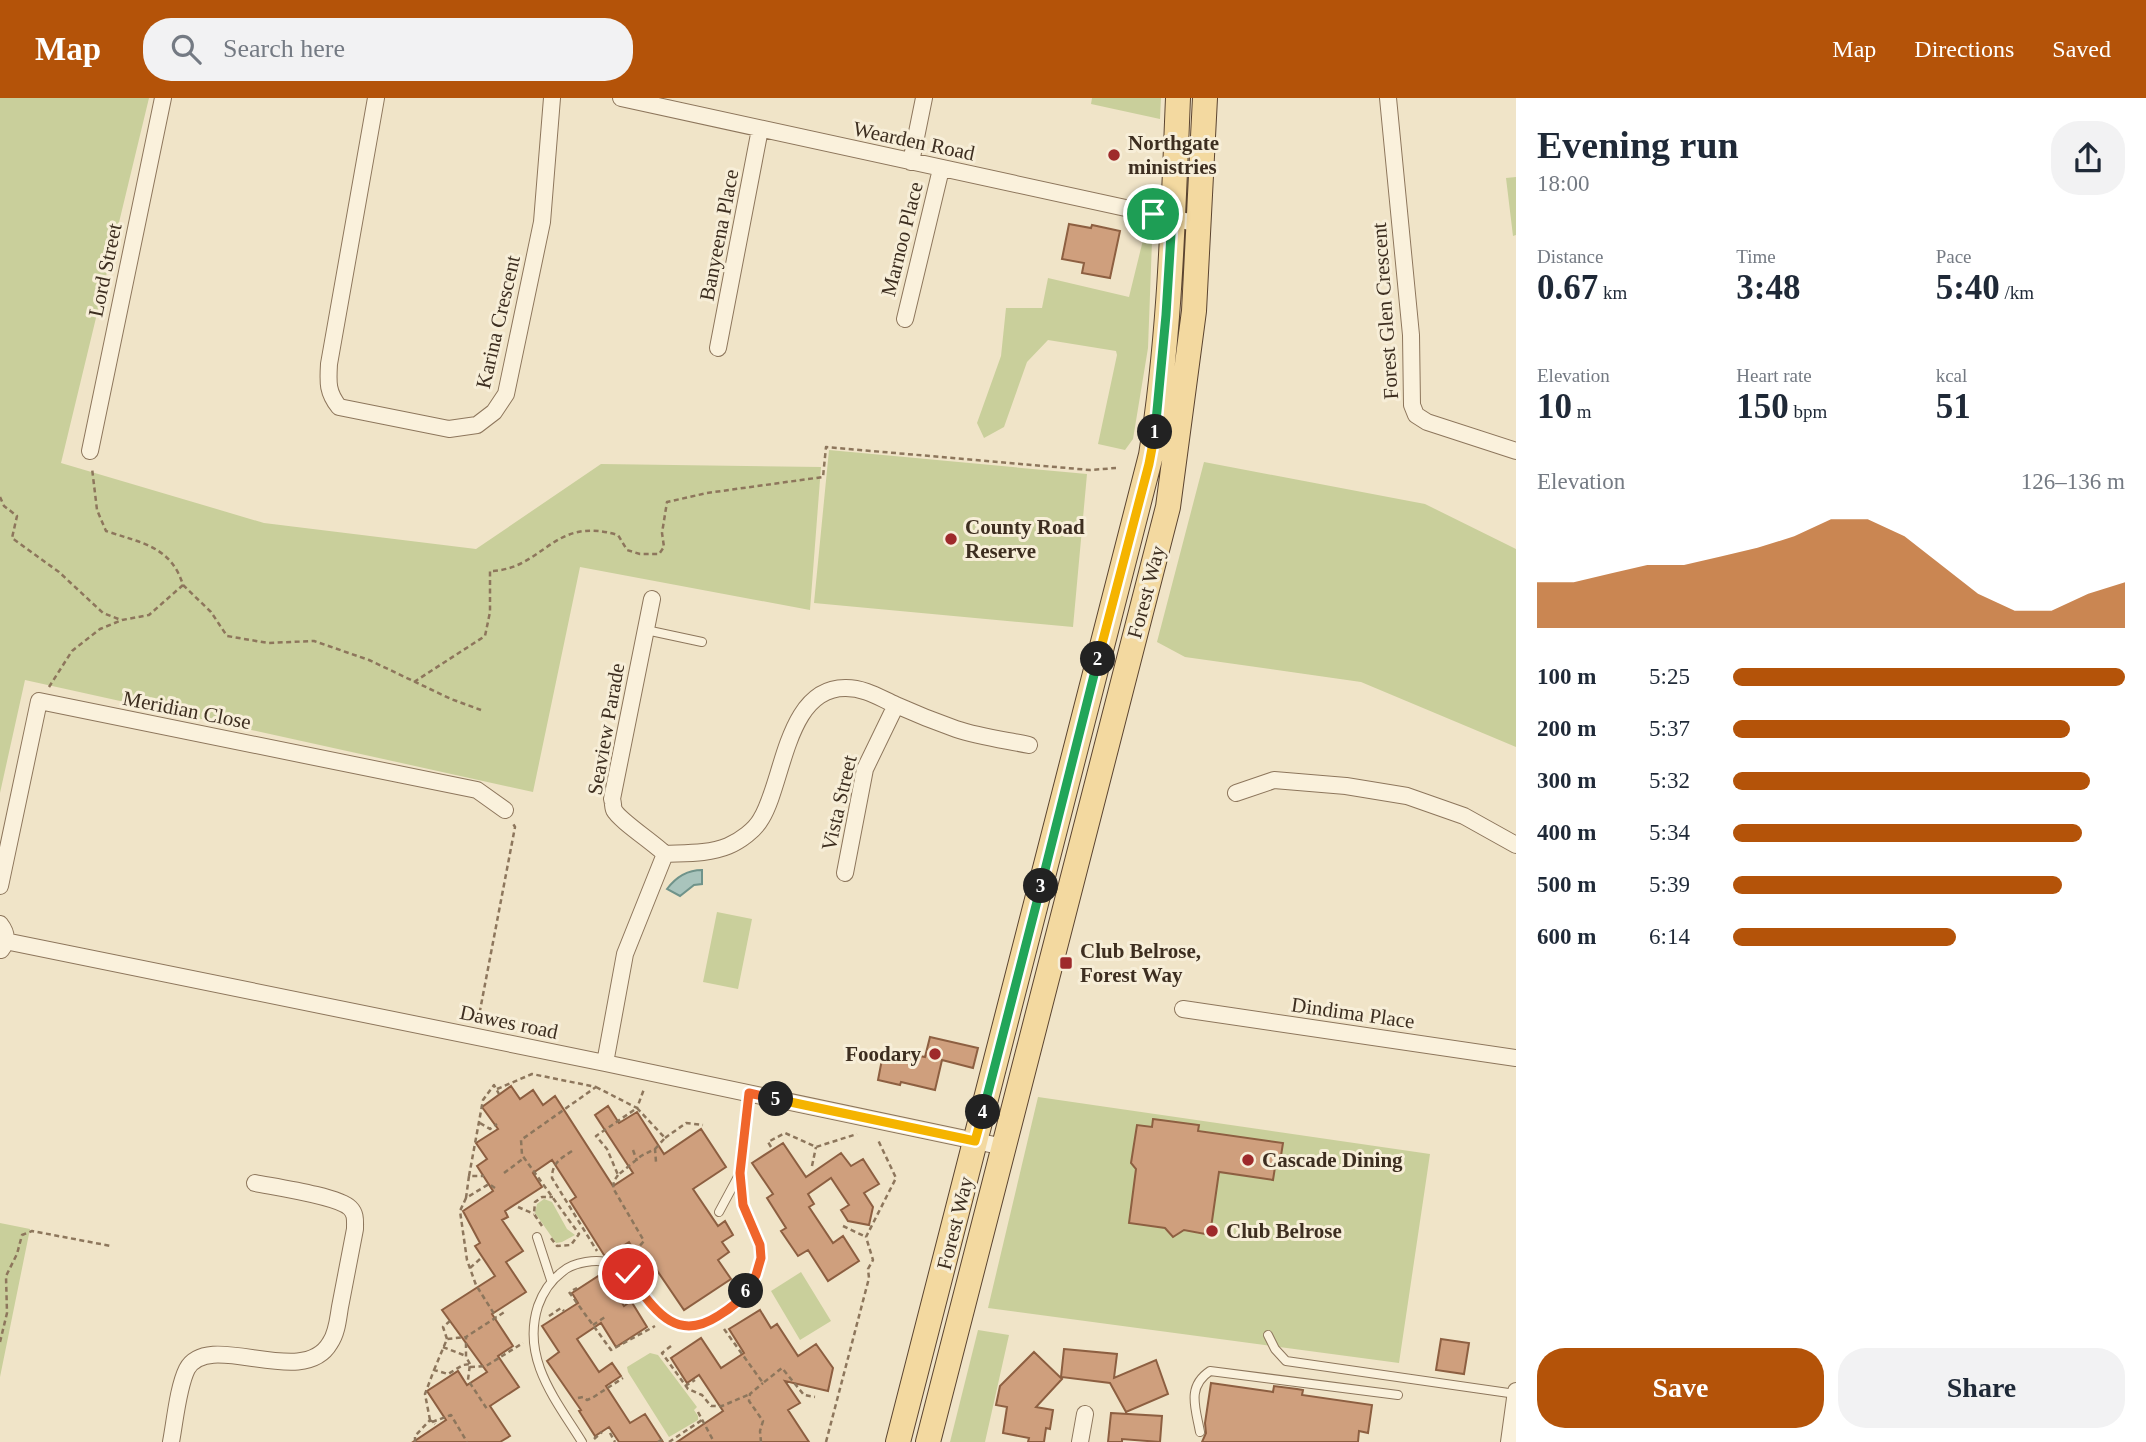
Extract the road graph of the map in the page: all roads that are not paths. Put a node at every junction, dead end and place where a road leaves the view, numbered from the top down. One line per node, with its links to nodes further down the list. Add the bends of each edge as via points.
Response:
1 (163, 98): 16 (street, Lord Street)
2 (376, 98): 3 (street, Karina Crescent, via 329,364 330,395 339,407 449,429 477,425 494,412 506,394 542,222)
3 (552, 98)
4 (924, 98): 10 (street)
5 (1178, 98): 12 (main road, Forest Way)
6 (1205, 98): 13 (main road, Forest Way)
7 (1388, 98): 17 (street, Forest Glen Crescent, via 1411,335 1412,405 1416,415 1427,422)
8 (626, 99): 9 (street, Wearden Road)
9 (760, 129): 10 (street, Wearden Road); 15 (street, Banyeena Place)
10 (911, 162): 11 (street, Wearden Road)
11 (941, 169): 12 (street, Wearden Road); 14 (street, Marnoo Place)
12 (1172, 218): 13 (street, Wearden Road); 35 (main road, Forest Way, via 1151,455)
13 (1199, 224): 36 (main road, Forest Way, via 1189,351 1168,507)
14 (905, 319)
15 (718, 348)
16 (90, 451)
17 (1516, 451)
18 (652, 599): 19 (street, Seaview Parade)
19 (646, 630): 20 (lane); 26 (street, Seaview Parade, via 612,799 622,819)
20 (702, 642)
21 (896, 705): 22 (street, via 958,730); 26 (street, via 843,688 816,699 802,713 791,735 760,822 729,846); 27 (street, Vista Street, via 865,769)
22 (1029, 746)
23 (1236, 793): 25 (street, via 1273,780 1406,796 1464,816)
24 (505, 810): 28 (street, Meridian Close, via 477,790 39,701)
25 (1516, 845)
26 (665, 855): 33 (street, via 625,954)
27 (845, 873)
28 (0, 886)
29 (0, 924): 30 (street, via 5,930)
30 (3, 946): 33 (street, Dawes road)
31 (1183, 1009): 32 (street, Dindima Place)
32 (1516, 1058)
33 (605, 1063): 34 (street, Dawes road)
34 (749, 1093): 35 (street, Dawes road); 37 (lane)
35 (975, 1141): 36 (street, Dawes road); 49 (main road, Forest Way)
36 (1004, 1147): 50 (main road, Forest Way)
37 (740, 1173): 39 (lane); 41 (lane, via 743,1205 761,1258 744,1296 708,1323 690,1327 671,1323 628,1274 612,1263 568,1266)
38 (255, 1183): 47 (street, via 334,1200 348,1206 355,1216 336,1328 330,1344 303,1363 200,1357 188,1366)
39 (719, 1212)
40 (537, 1237): 41 (lane)
41 (551, 1280): 48 (lane, via 534,1320 535,1358 543,1380)
42 (1268, 1335): 43 (lane, via 1286,1361)
43 (1516, 1392): 52 (street)
44 (1398, 1395): 46 (lane, via 1210,1371 1194,1394)
45 (1085, 1414): 51 (street)
46 (1200, 1432)
47 (171, 1442)
48 (582, 1442)
49 (898, 1442)
50 (928, 1442)
51 (1080, 1442)
52 (1509, 1442)

